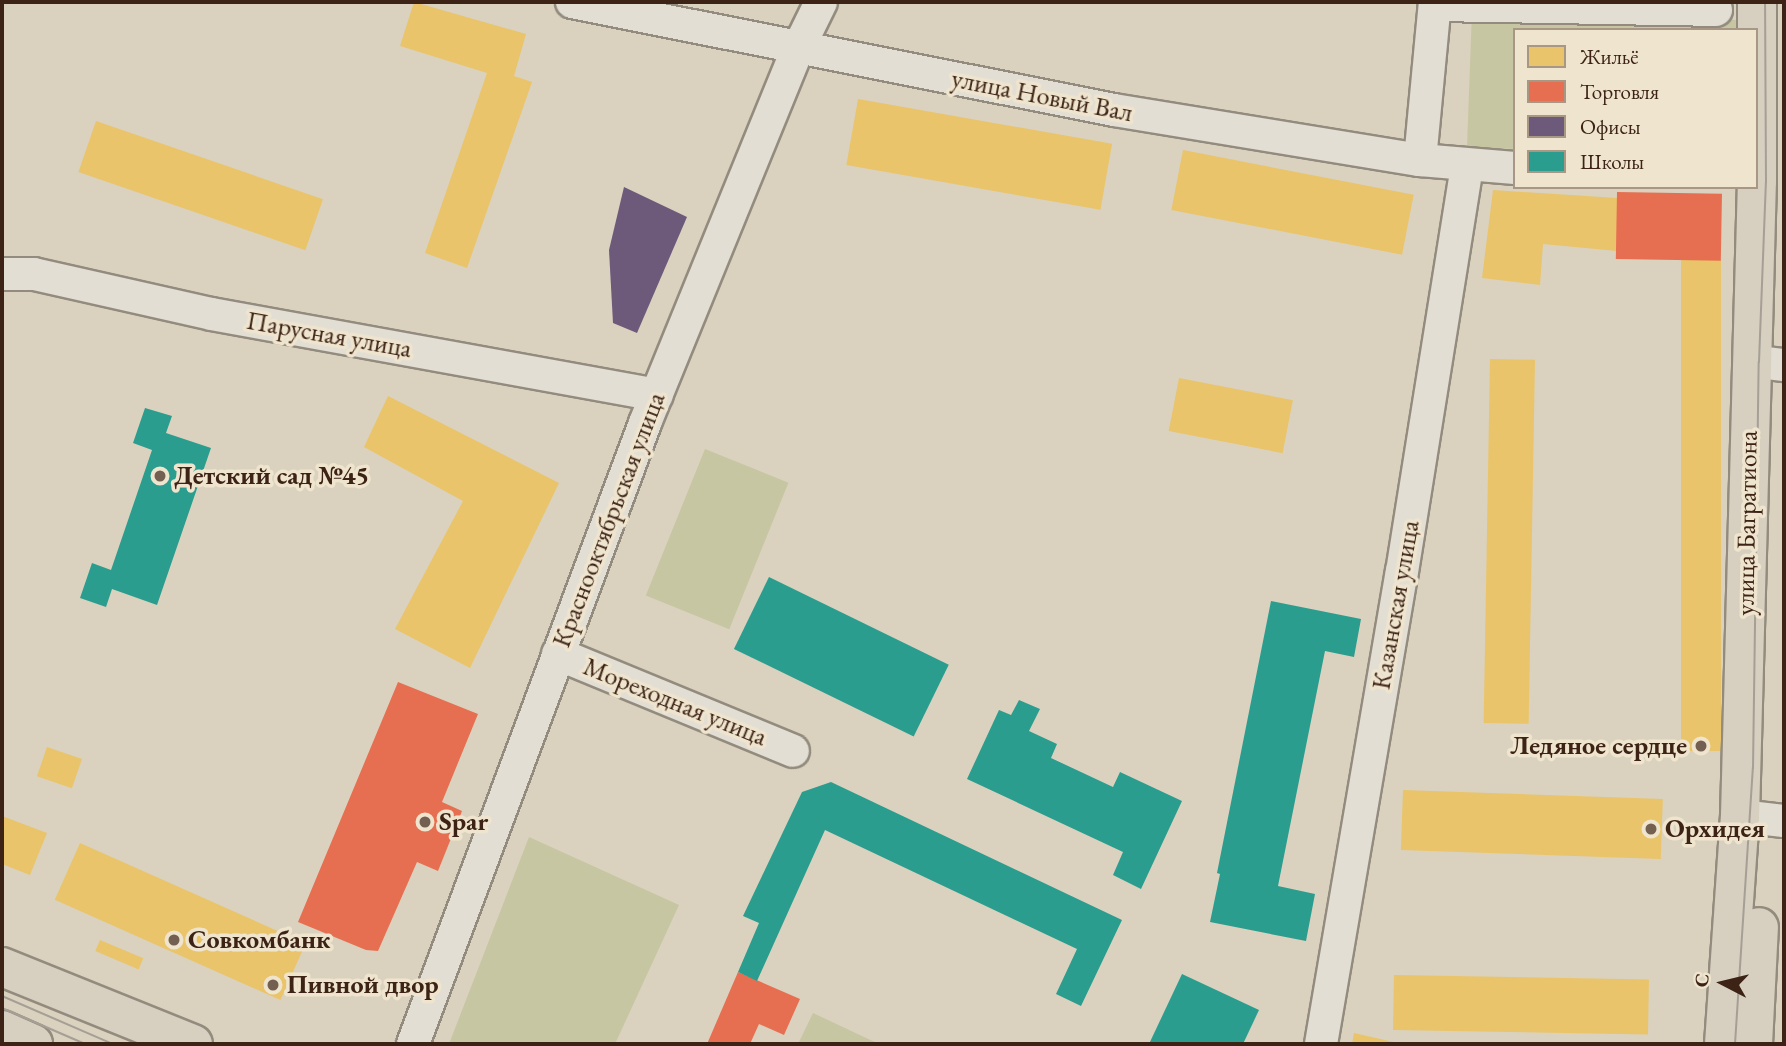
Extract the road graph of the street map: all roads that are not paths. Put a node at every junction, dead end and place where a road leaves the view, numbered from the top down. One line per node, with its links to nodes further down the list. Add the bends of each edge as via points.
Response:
1 (572, 2): 7 (street, улица Новый Вал)
2 (821, 2): 7 (street, Краснооктябрьская улица)
3 (1757, 2): 11 (main road, улица Багратиона)
4 (1781, 2): 11 (main road, улица Багратиона)
5 (1435, 3): 6 (street); 8 (street)
6 (1716, 9)
7 (798, 49): 8 (street, улица Новый Вал, via 1114,110); 14 (street, Краснооктябрьская улица)
8 (1420, 160): 9 (street, улица Новый Вал)
9 (1466, 165): 10 (street, улица Новый Вал); 23 (street, Казанская улица)
10 (1513, 168)
11 (1764, 182): 13 (main road, улица Багратиона)
12 (2, 274): 14 (street, Парусная улица, via 34,274 212,314)
13 (1771, 363): 17 (main road, улица Багратиона)
14 (657, 395): 15 (street, Краснооктябрьская улица)
15 (558, 654): 16 (street, Мореходная улица); 22 (street, Краснооктябрьская улица)
16 (793, 751)
17 (1763, 818): 24 (main road, улица Багратиона); 25 (main road, улица Багратиона)
18 (2, 967): 21 (main road)
19 (2, 1030): 20 (main road)
20 (33, 1044)
21 (193, 1044)
22 (414, 1044)
23 (1321, 1044)
24 (1724, 1044)
25 (1753, 1044)

